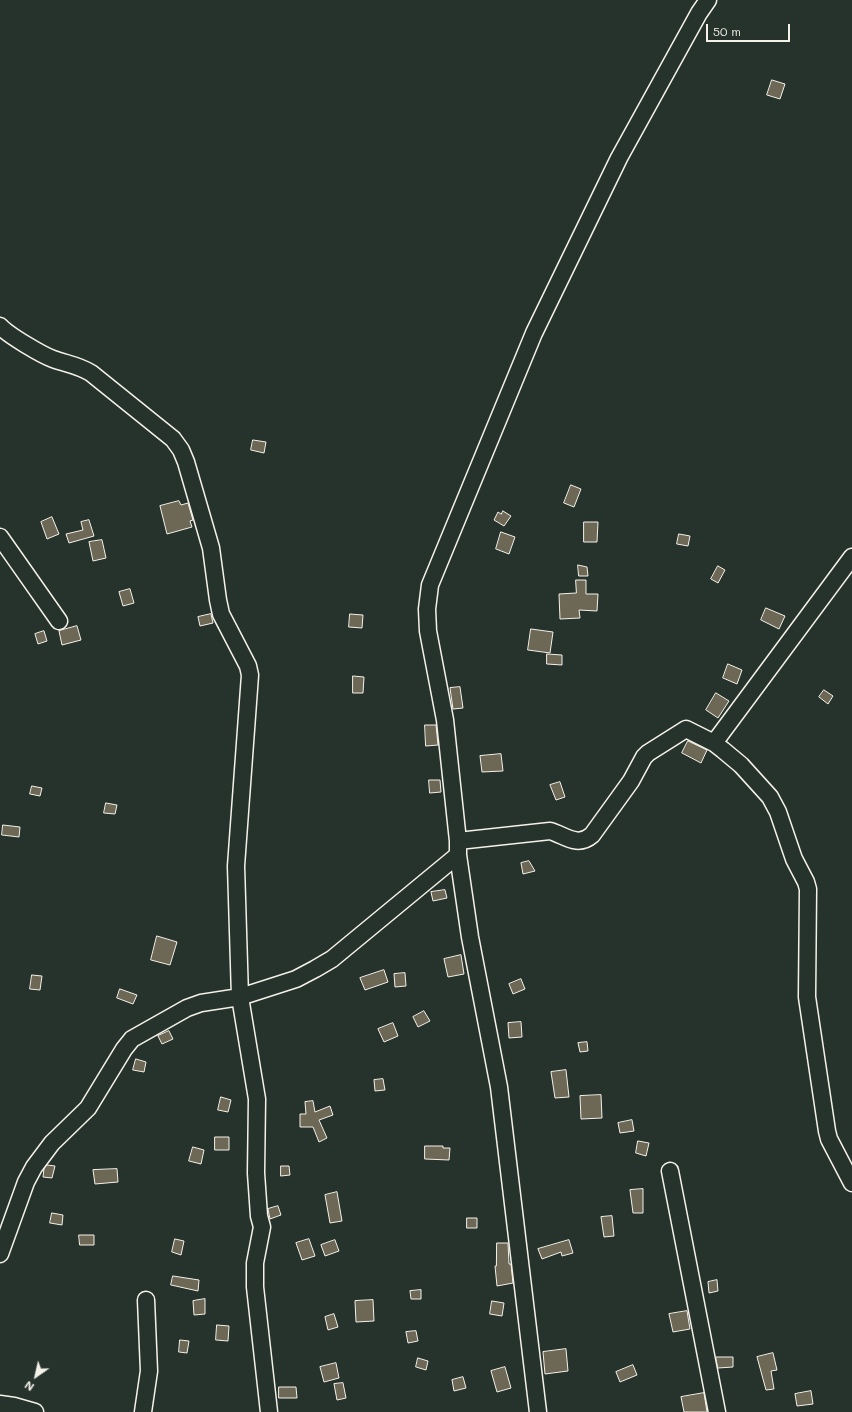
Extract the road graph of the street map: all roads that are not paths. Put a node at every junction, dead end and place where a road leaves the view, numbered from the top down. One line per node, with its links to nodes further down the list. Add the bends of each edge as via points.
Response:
1 (708, 0): 7 (street, via 698,13 619,158 534,333 430,585 428,631 445,720)
2 (0, 326): 8 (street, via 8,334 52,358 80,366 91,373 173,439 186,462 211,548 221,614 248,666 250,675 236,866)
3 (0, 537): 5 (street)
4 (852, 557): 6 (street)
5 (59, 621)
6 (714, 743): 7 (street, via 686,729 648,753 631,781 586,840 570,839 550,831); 10 (street, via 741,764 770,797 808,889 806,984 827,1131)
7 (458, 848): 8 (street, via 332,959 296,978); 17 (street, via 470,937 499,1087)
8 (240, 997): 11 (street, via 201,1003 188,1008 132,1039 88,1108 52,1143 34,1167); 16 (street, via 257,1099 256,1173 262,1227 255,1263 255,1287)
9 (670, 1171): 18 (street)
10 (852, 1183)
11 (0, 1254)
12 (146, 1300): 15 (street, via 149,1371)
13 (0, 1404): 14 (street)
14 (35, 1412)
15 (143, 1412)
16 (269, 1412)
17 (538, 1412)
18 (717, 1412)

